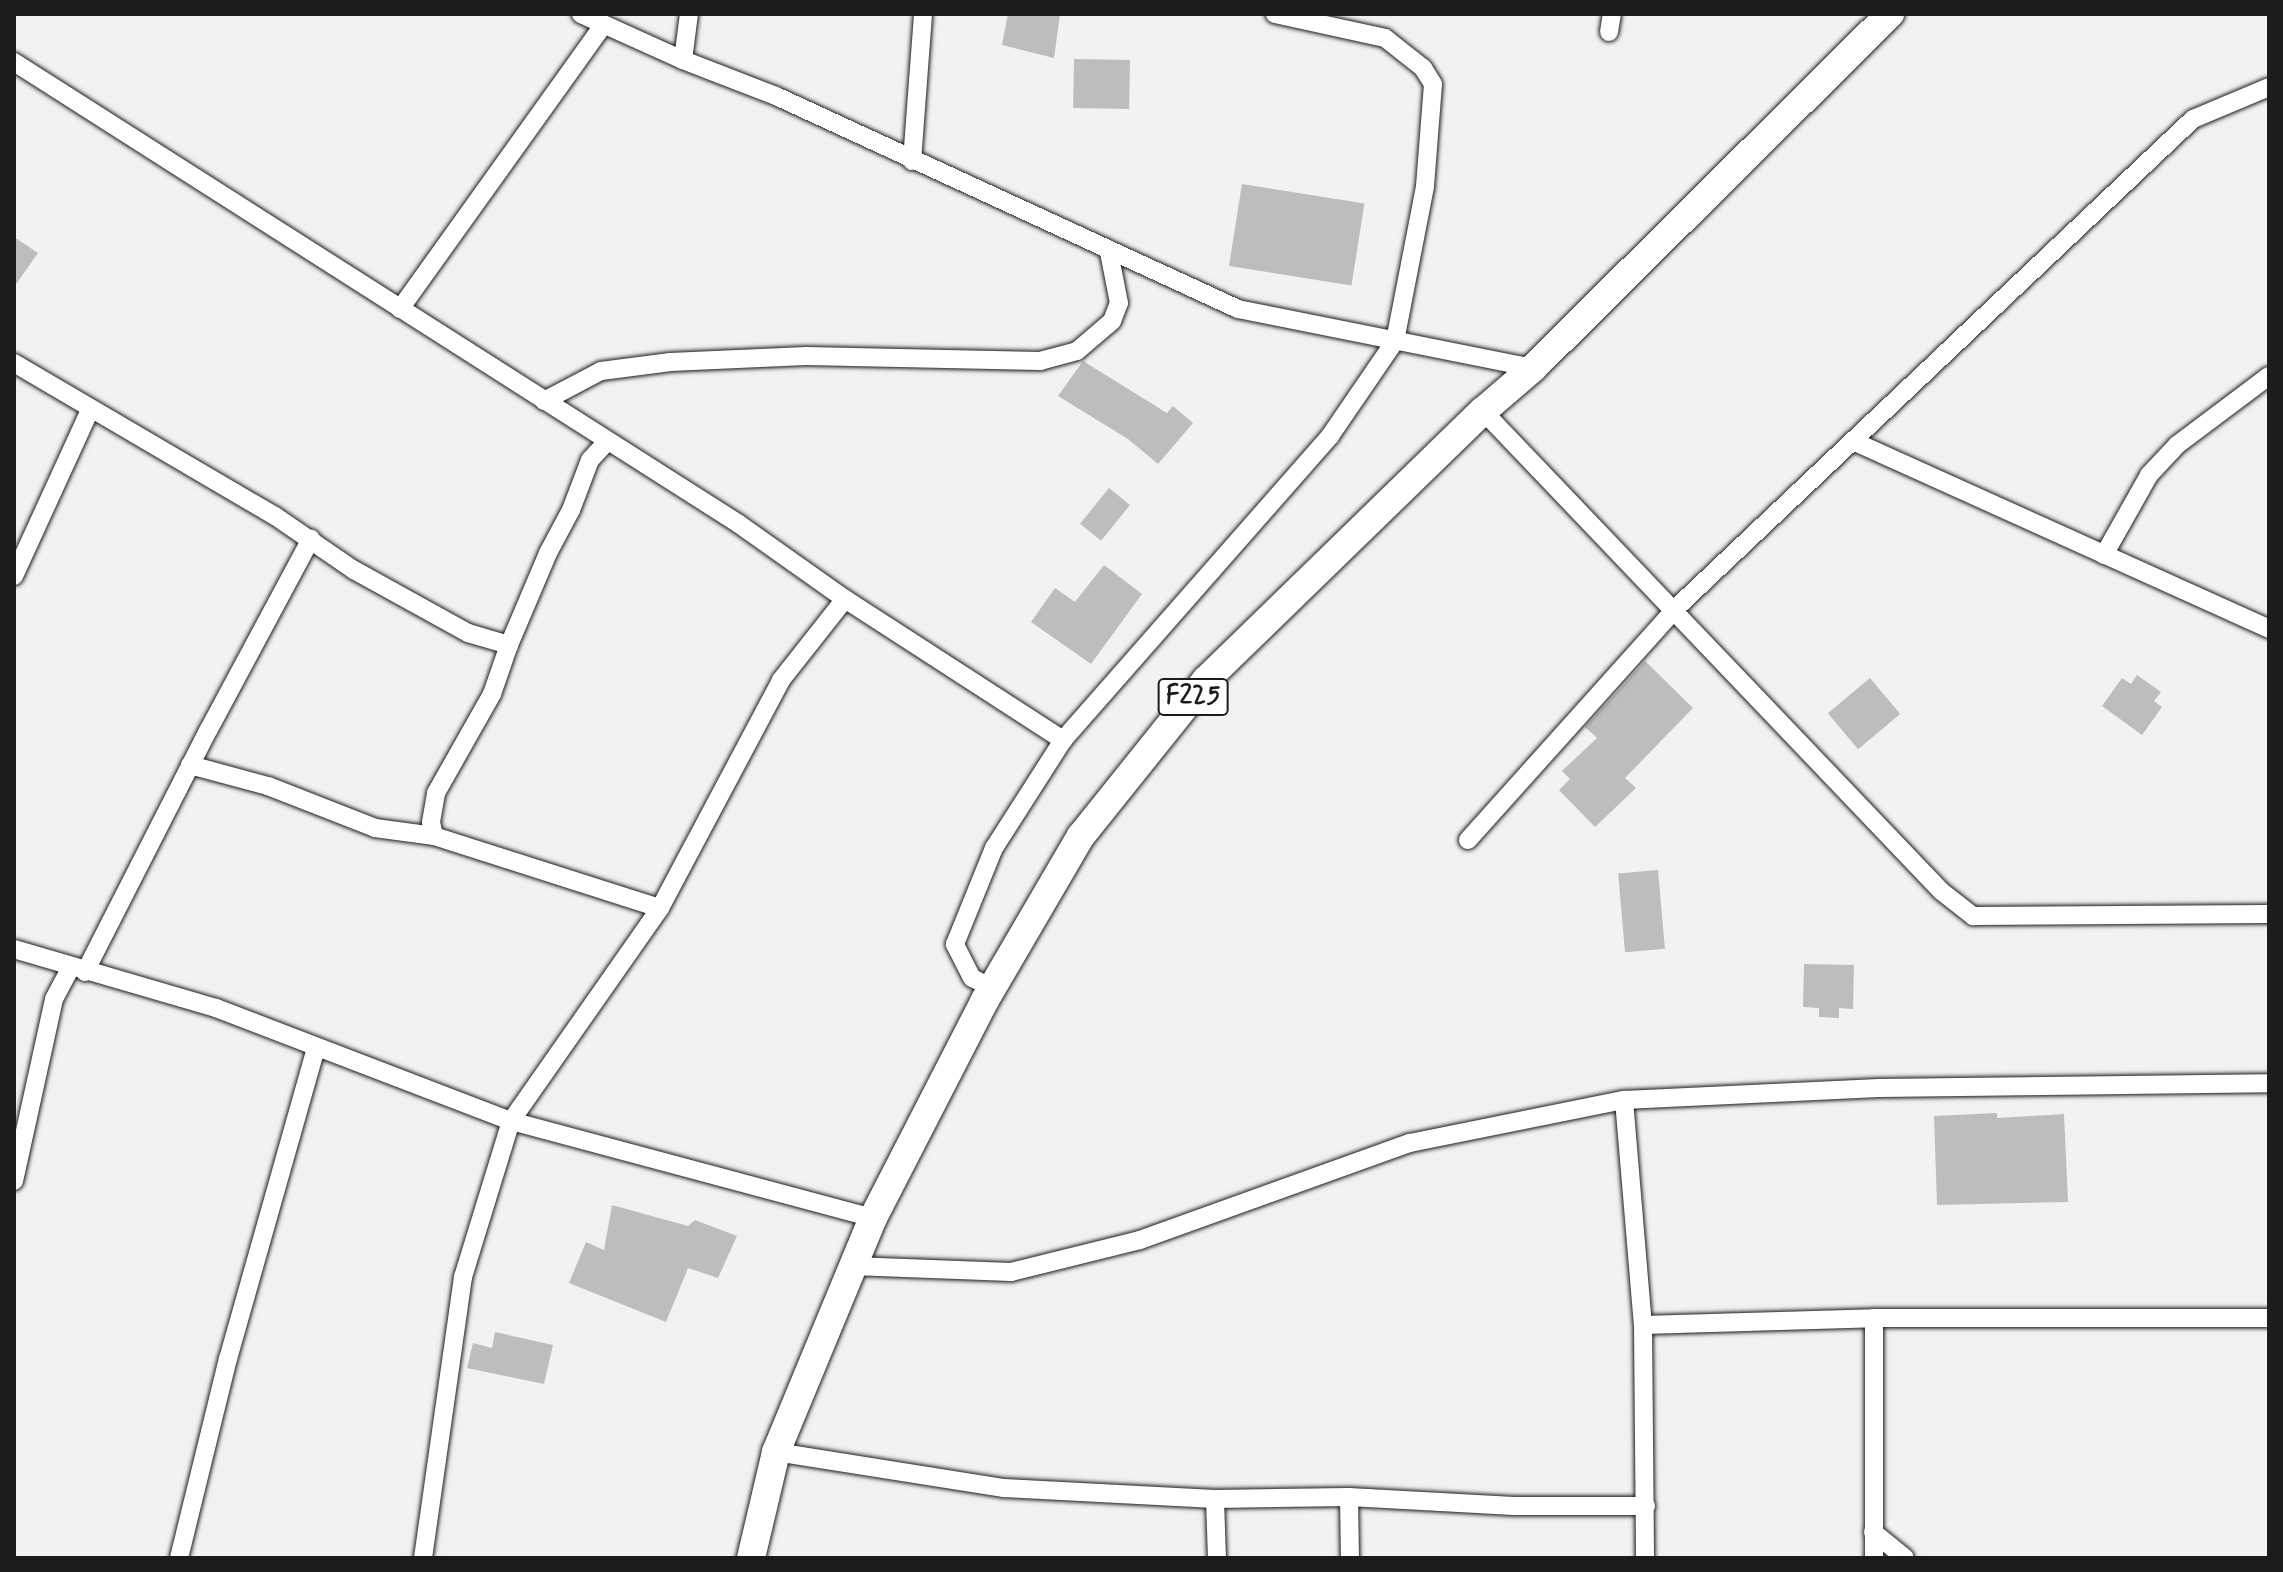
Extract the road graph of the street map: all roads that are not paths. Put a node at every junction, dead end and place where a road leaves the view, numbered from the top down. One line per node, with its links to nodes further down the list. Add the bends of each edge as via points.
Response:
1 (581, 14): 7 (street)
2 (689, 14): 8 (street)
3 (923, 14): 11 (street)
4 (1275, 14): 6 (street, via 1332,28)
5 (1890, 14): 16 (main road, F225)
6 (1360, 22): 14 (street, via 1423,68 1433,84 1425,186)
7 (603, 25): 8 (street); 13 (street)
8 (683, 60): 11 (street, via 776,96)
9 (14, 62): 13 (street)
10 (2269, 87): 22 (street, via 2193,119)
11 (912, 161): 12 (street)
12 (1109, 252): 14 (street, via 1238,309); 18 (street, via 1119,303 1112,321 1077,351 1040,361 806,356 670,362 601,371)
13 (400, 309): 18 (street)
14 (1395, 341): 16 (street); 30 (street, via 1330,436)
15 (14, 363): 19 (street)
16 (1533, 368): 20 (main road, F225)
17 (2269, 376): 24 (street, via 2177,445 2149,475)
18 (544, 401): 21 (street)
19 (90, 410): 23 (street); 25 (street)
20 (1483, 411): 27 (street); 38 (main road, F225, via 1206,680 1081,836)
21 (608, 441): 26 (street); 29 (street, via 590,460)
22 (1853, 441): 24 (street); 27 (street)
23 (311, 539): 29 (street, via 434,615 468,633); 31 (street)
24 (2104, 555): 28 (street)
25 (14, 576)
26 (845, 599): 30 (street); 34 (street, via 781,680)
27 (1675, 609): 33 (street); 35 (street, via 1941,891 1973,916)
28 (2269, 629)
29 (509, 645): 32 (street, via 492,694 436,793)
30 (1063, 740): 38 (street, via 994,848 955,944 972,978)
31 (190, 765): 32 (street, via 268,786 375,828); 37 (street)
32 (434, 836): 34 (street)
33 (1468, 840)
34 (660, 908): 42 (street)
35 (2269, 914)
36 (14, 949): 37 (street)
37 (78, 970): 39 (street, via 216,1008); 43 (street, via 54,999)
38 (992, 988): 44 (main road, F225)
39 (316, 1048): 42 (street); 54 (street, via 219,1389)
40 (2269, 1083): 41 (street, via 1879,1088)
41 (1624, 1100): 45 (street, via 1410,1143 1140,1240 1011,1272); 48 (street)
42 (511, 1121): 44 (street); 55 (street, via 463,1277)
43 (14, 1181)
44 (873, 1218): 45 (main road, F225)
45 (852, 1266): 49 (main road, F225)
46 (1874, 1318): 47 (street); 48 (street); 53 (street)
47 (2269, 1318)
48 (1643, 1325): 52 (street)
49 (776, 1452): 51 (street, via 1004,1488); 56 (main road, F225)
50 (1349, 1497): 51 (street); 52 (street); 58 (street)
51 (1215, 1499): 57 (street)
52 (1646, 1506): 59 (street)
53 (1873, 1532): 60 (street); 61 (street)
54 (179, 1558)
55 (423, 1558)
56 (751, 1558)
57 (1217, 1558)
58 (1350, 1558)
59 (1645, 1558)
60 (1874, 1558)
61 (1905, 1558)

